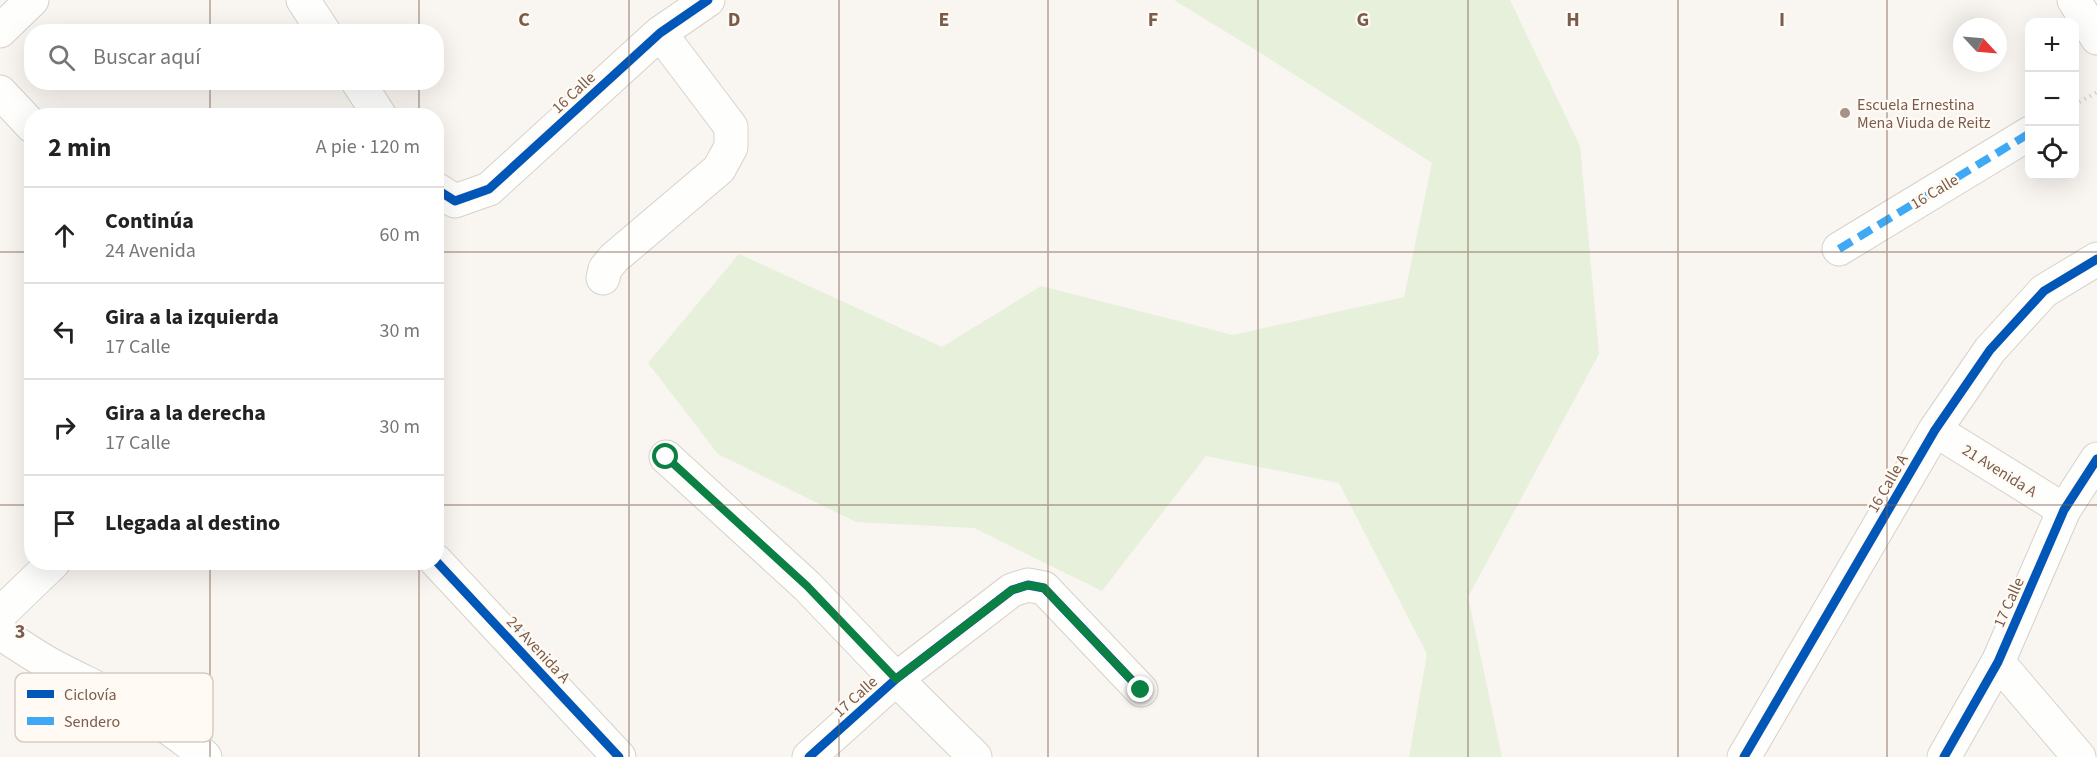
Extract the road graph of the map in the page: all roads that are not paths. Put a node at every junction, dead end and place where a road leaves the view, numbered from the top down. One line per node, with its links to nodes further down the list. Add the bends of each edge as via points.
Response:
1 (32, 0): 4 (street)
2 (708, 0): 5 (street, 16 Calle)
3 (2073, 0): 6 (street)
4 (0, 31)
5 (660, 33): 12 (street, 16 Calle, via 489,189); 15 (street, via 731,127 731,147 719,169 614,258 605,268)
6 (2097, 38)
7 (363, 90): 9 (street)
8 (0, 92): 10 (street)
9 (375, 108)
10 (24, 118)
11 (2025, 136): 13 (street, 16 Calle)
12 (446, 195)
13 (1839, 249)
14 (2097, 259): 16 (street, 16 Calle A, via 2044,291 1990,350)
15 (603, 278)
16 (1935, 430): 19 (street, 21 Avenida A); 33 (street, 16 Calle A)
17 (666, 457): 26 (street, via 807,586)
18 (2097, 459): 19 (street, 17 Calle)
19 (2064, 510): 24 (street, 17 Calle)
20 (46, 570): 22 (street)
21 (444, 570): 30 (street, 24 Avenida A)
22 (0, 614)
23 (0, 633): 25 (street)
24 (1998, 662): 34 (street, 17 Calle); 35 (street)
25 (68, 673)
26 (896, 679): 27 (street, 17 Calle, via 1012,590 1028,585 1044,588); 31 (street, 17 Calle); 32 (street)
27 (1141, 690)
28 (189, 742): 29 (street)
29 (205, 757)
30 (619, 757)
31 (809, 757)
32 (975, 757)
33 (1744, 757)
34 (1944, 757)
35 (2079, 757)

